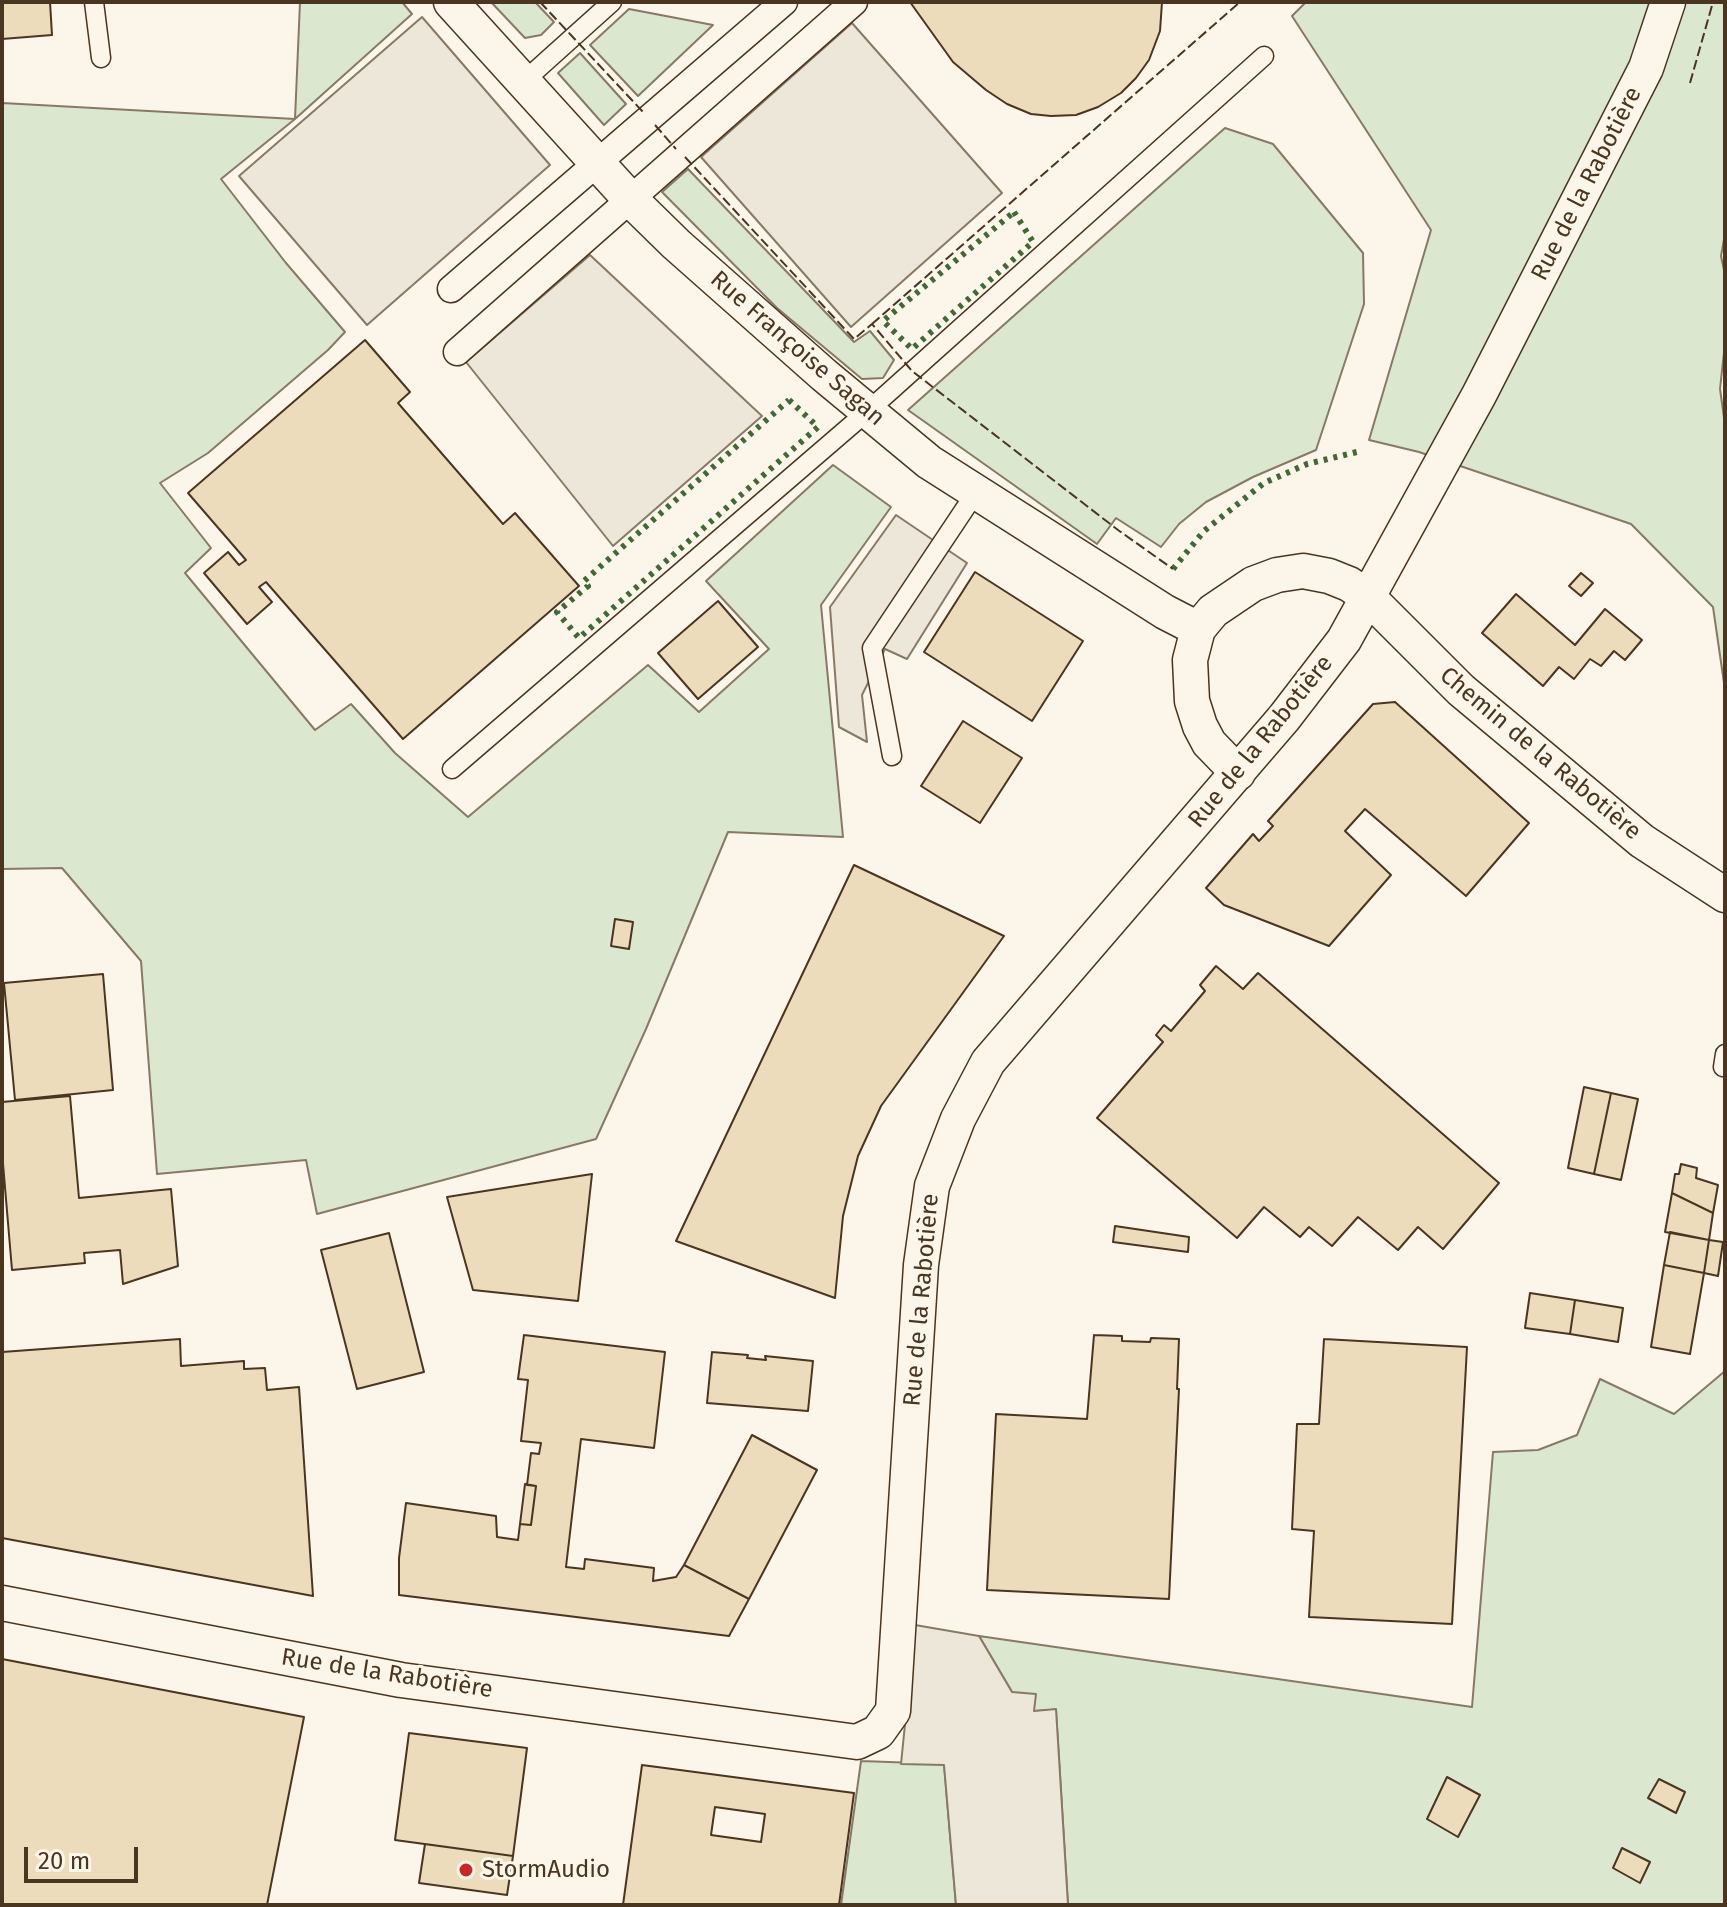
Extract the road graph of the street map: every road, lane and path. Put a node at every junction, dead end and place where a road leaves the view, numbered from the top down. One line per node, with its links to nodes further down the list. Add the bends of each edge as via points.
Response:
1 (94, 2): 8 (lane)
2 (451, 2): 9 (street, Rue Françoise Sagan)
3 (612, 2): 9 (lane)
4 (784, 2): 10 (street)
5 (854, 2): 11 (street)
6 (1668, 2): 16 (street, Rue de la Rabotière, via 1646,68 1479,395)
7 (1264, 56): 14 (lane)
8 (101, 58)
9 (523, 82): 10 (street, Rue Françoise Sagan)
10 (598, 164): 11 (street, Rue Françoise Sagan); 12 (street)
11 (629, 198): 13 (street); 14 (street, Rue Françoise Sagan)
12 (451, 289)
13 (457, 352)
14 (869, 410): 15 (street, Rue Françoise Sagan, via 929,462); 19 (lane)
15 (976, 492): 17 (street, Rue Françoise Sagan); 18 (lane, via 872,648)
16 (1368, 597): 17 (street, Chemin de la Rabotière, via 1329,576 1303,571 1277,575 1232,596); 20 (street, Rue de la Rabotière, via 1344,640); 21 (street, Chemin de la Rabotière, via 1473,700 1642,841)
17 (1198, 629): 20 (street, via 1190,660 1192,701 1209,743)
18 (892, 756)
19 (452, 769)
20 (1238, 773): 22 (street, Rue de la Rabotière, via 988,1062 932,1186 921,1265 893,1711 878,1732 857,1742 401,1680)
21 (1725, 895)
22 (2, 1603)

